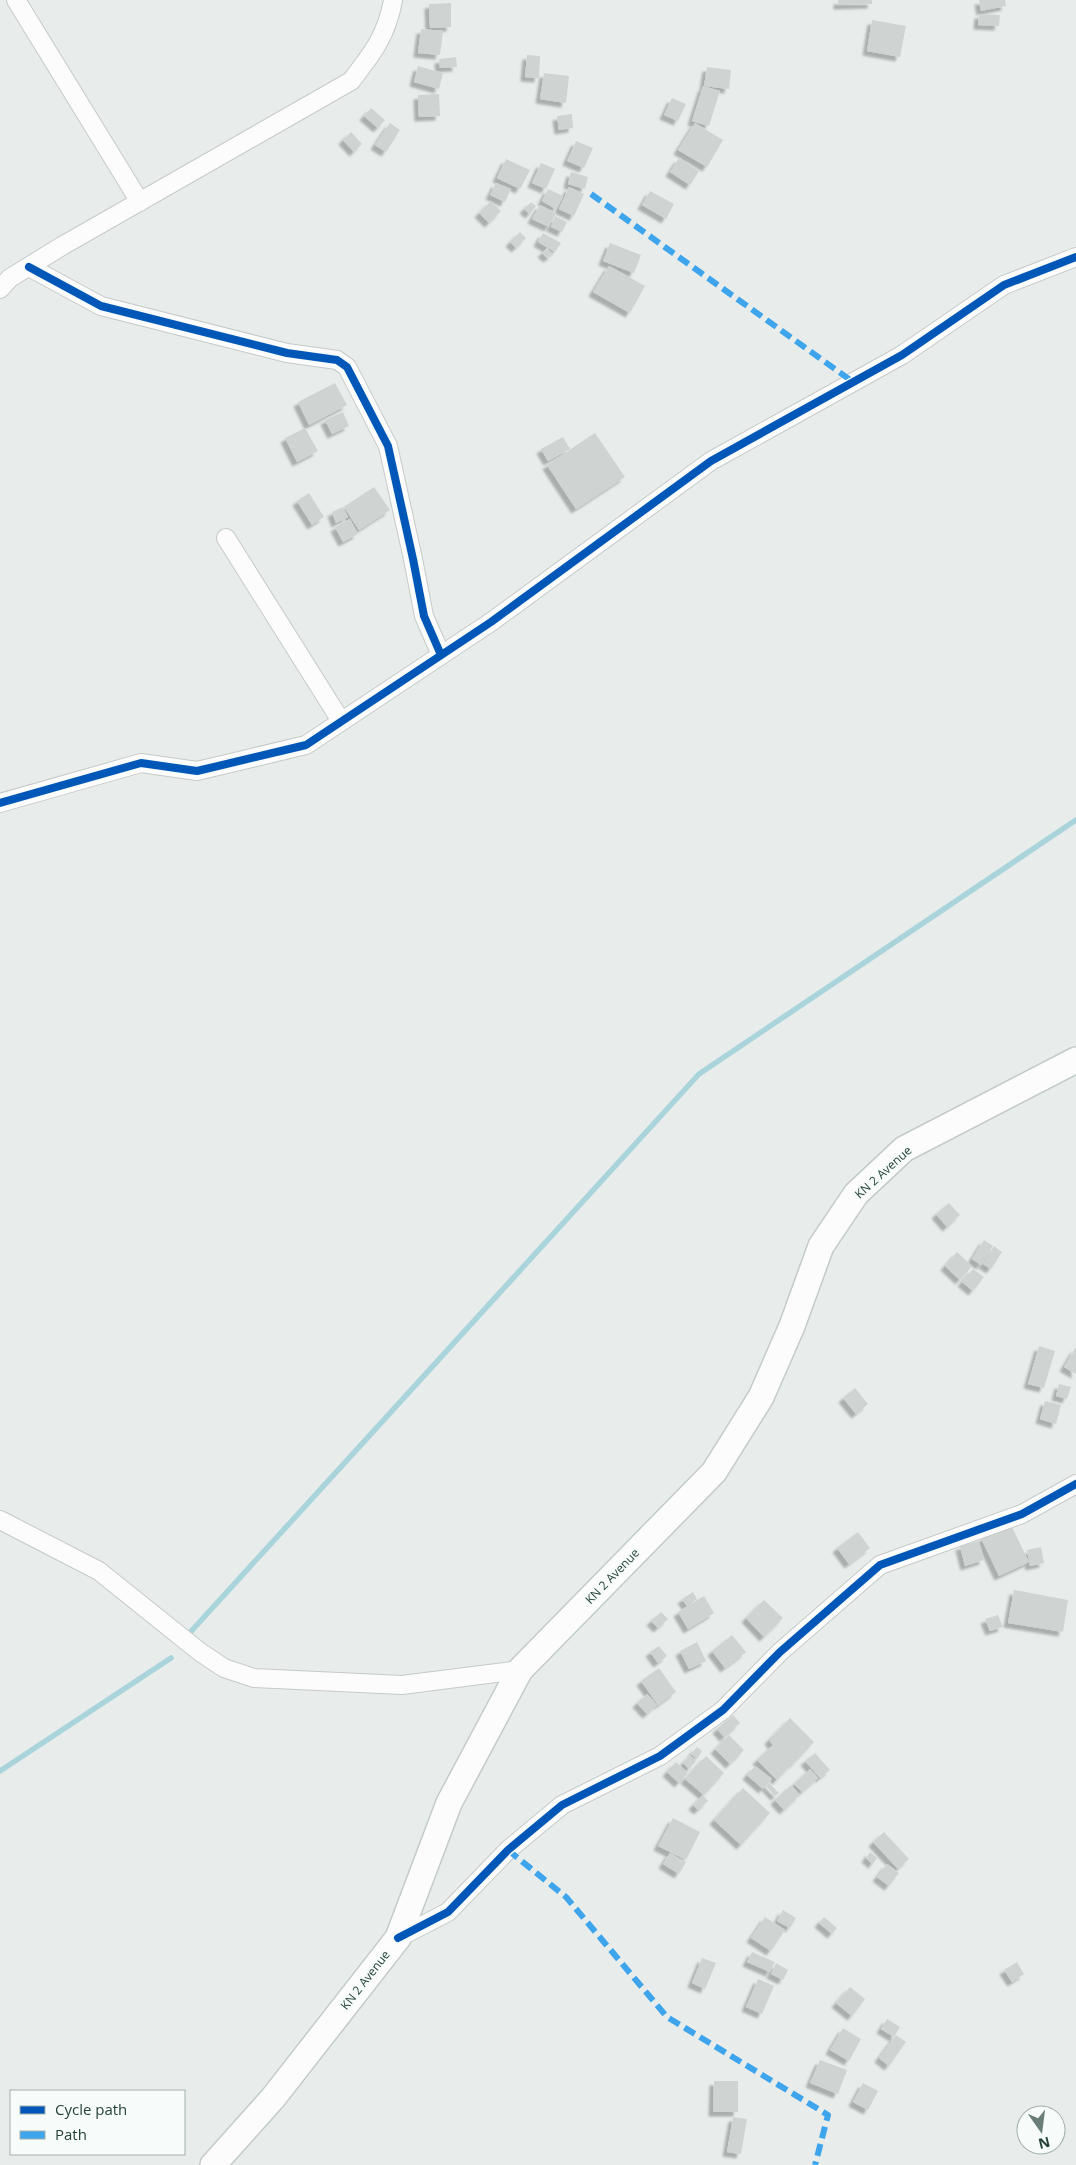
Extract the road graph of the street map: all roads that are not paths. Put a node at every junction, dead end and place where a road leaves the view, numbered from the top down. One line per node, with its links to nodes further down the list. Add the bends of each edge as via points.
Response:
1 (16, 0): 3 (street)
2 (394, 0): 3 (street, via 377,48 351,81)
3 (140, 202): 5 (street)
4 (1076, 257): 8 (street, via 1004,286 902,355 711,461 497,618)
5 (29, 267): 6 (street, via 10,278); 8 (street, via 101,306 287,353 337,360 347,367 388,446 424,616)
6 (0, 289)
7 (226, 538): 9 (street)
8 (441, 655): 9 (street)
9 (341, 721): 10 (street, via 306,745 197,771 141,763)
10 (0, 803)
11 (1076, 1060): 14 (main road, KN 2 Avenue, via 904,1149 856,1194 821,1246 792,1326 761,1397 714,1472)
12 (1076, 1484): 15 (street, via 1022,1514 880,1565 780,1652 723,1710 660,1756 562,1805 508,1850 448,1912)
13 (0, 1520): 14 (street, via 99,1571 200,1652 224,1668 254,1678 402,1685)
14 (520, 1670): 15 (main road, KN 2 Avenue, via 449,1803)
15 (398, 1938): 16 (main road, KN 2 Avenue, via 273,2098)
16 (213, 2165)

